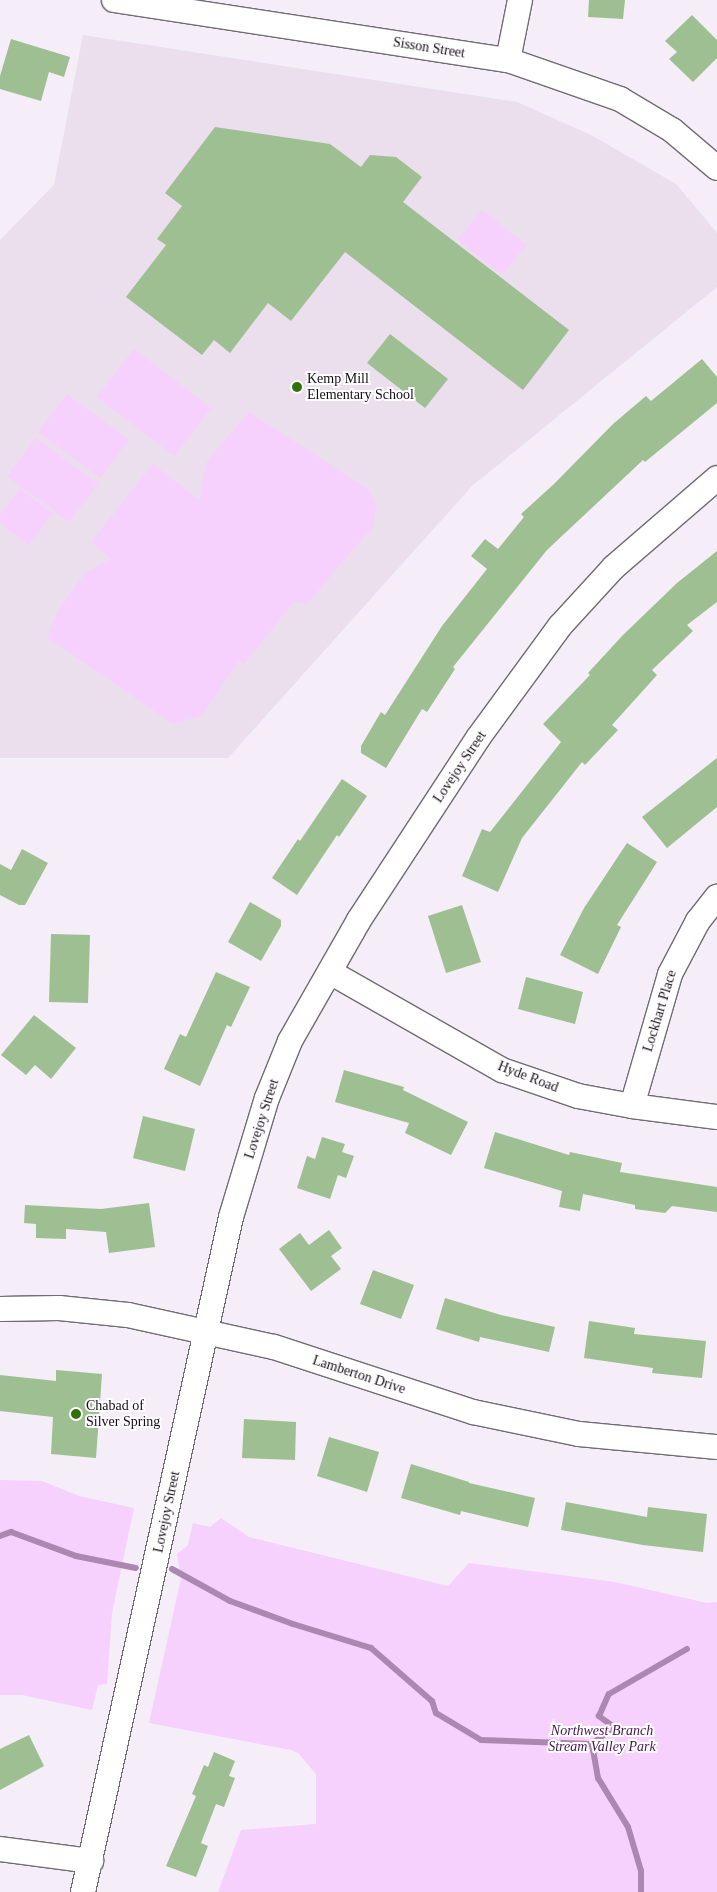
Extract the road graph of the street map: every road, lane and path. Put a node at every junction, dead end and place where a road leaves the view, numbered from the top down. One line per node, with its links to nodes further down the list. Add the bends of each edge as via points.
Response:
1 (114, 0): 3 (street, Sisson Street)
2 (520, 0): 4 (street)
3 (230, 9): 4 (street, Sisson Street)
4 (508, 60): 5 (street, Sisson Street, via 620,99)
5 (715, 160)
6 (717, 478): 8 (street, Lovejoy Street, via 614,567 560,626 478,738)
7 (717, 897): 9 (street, Lockhart Place, via 698,921 670,974)
8 (330, 972): 9 (street, Hyde Road, via 502,1070 578,1096); 12 (street, Lovejoy Street, via 290,1041 267,1098 231,1217)
9 (632, 1106): 10 (street, Hyde Road)
10 (717, 1117)
11 (0, 1309): 12 (street, Lamberton Drive, via 59,1308 128,1315)
12 (206, 1332): 13 (street, Lamberton Drive, via 274,1347 473,1412 579,1434); 15 (street, Lovejoy Street)
13 (717, 1447)
14 (0, 1849): 15 (street)
15 (91, 1861): 16 (street, Lovejoy Street)
16 (83, 1892)

